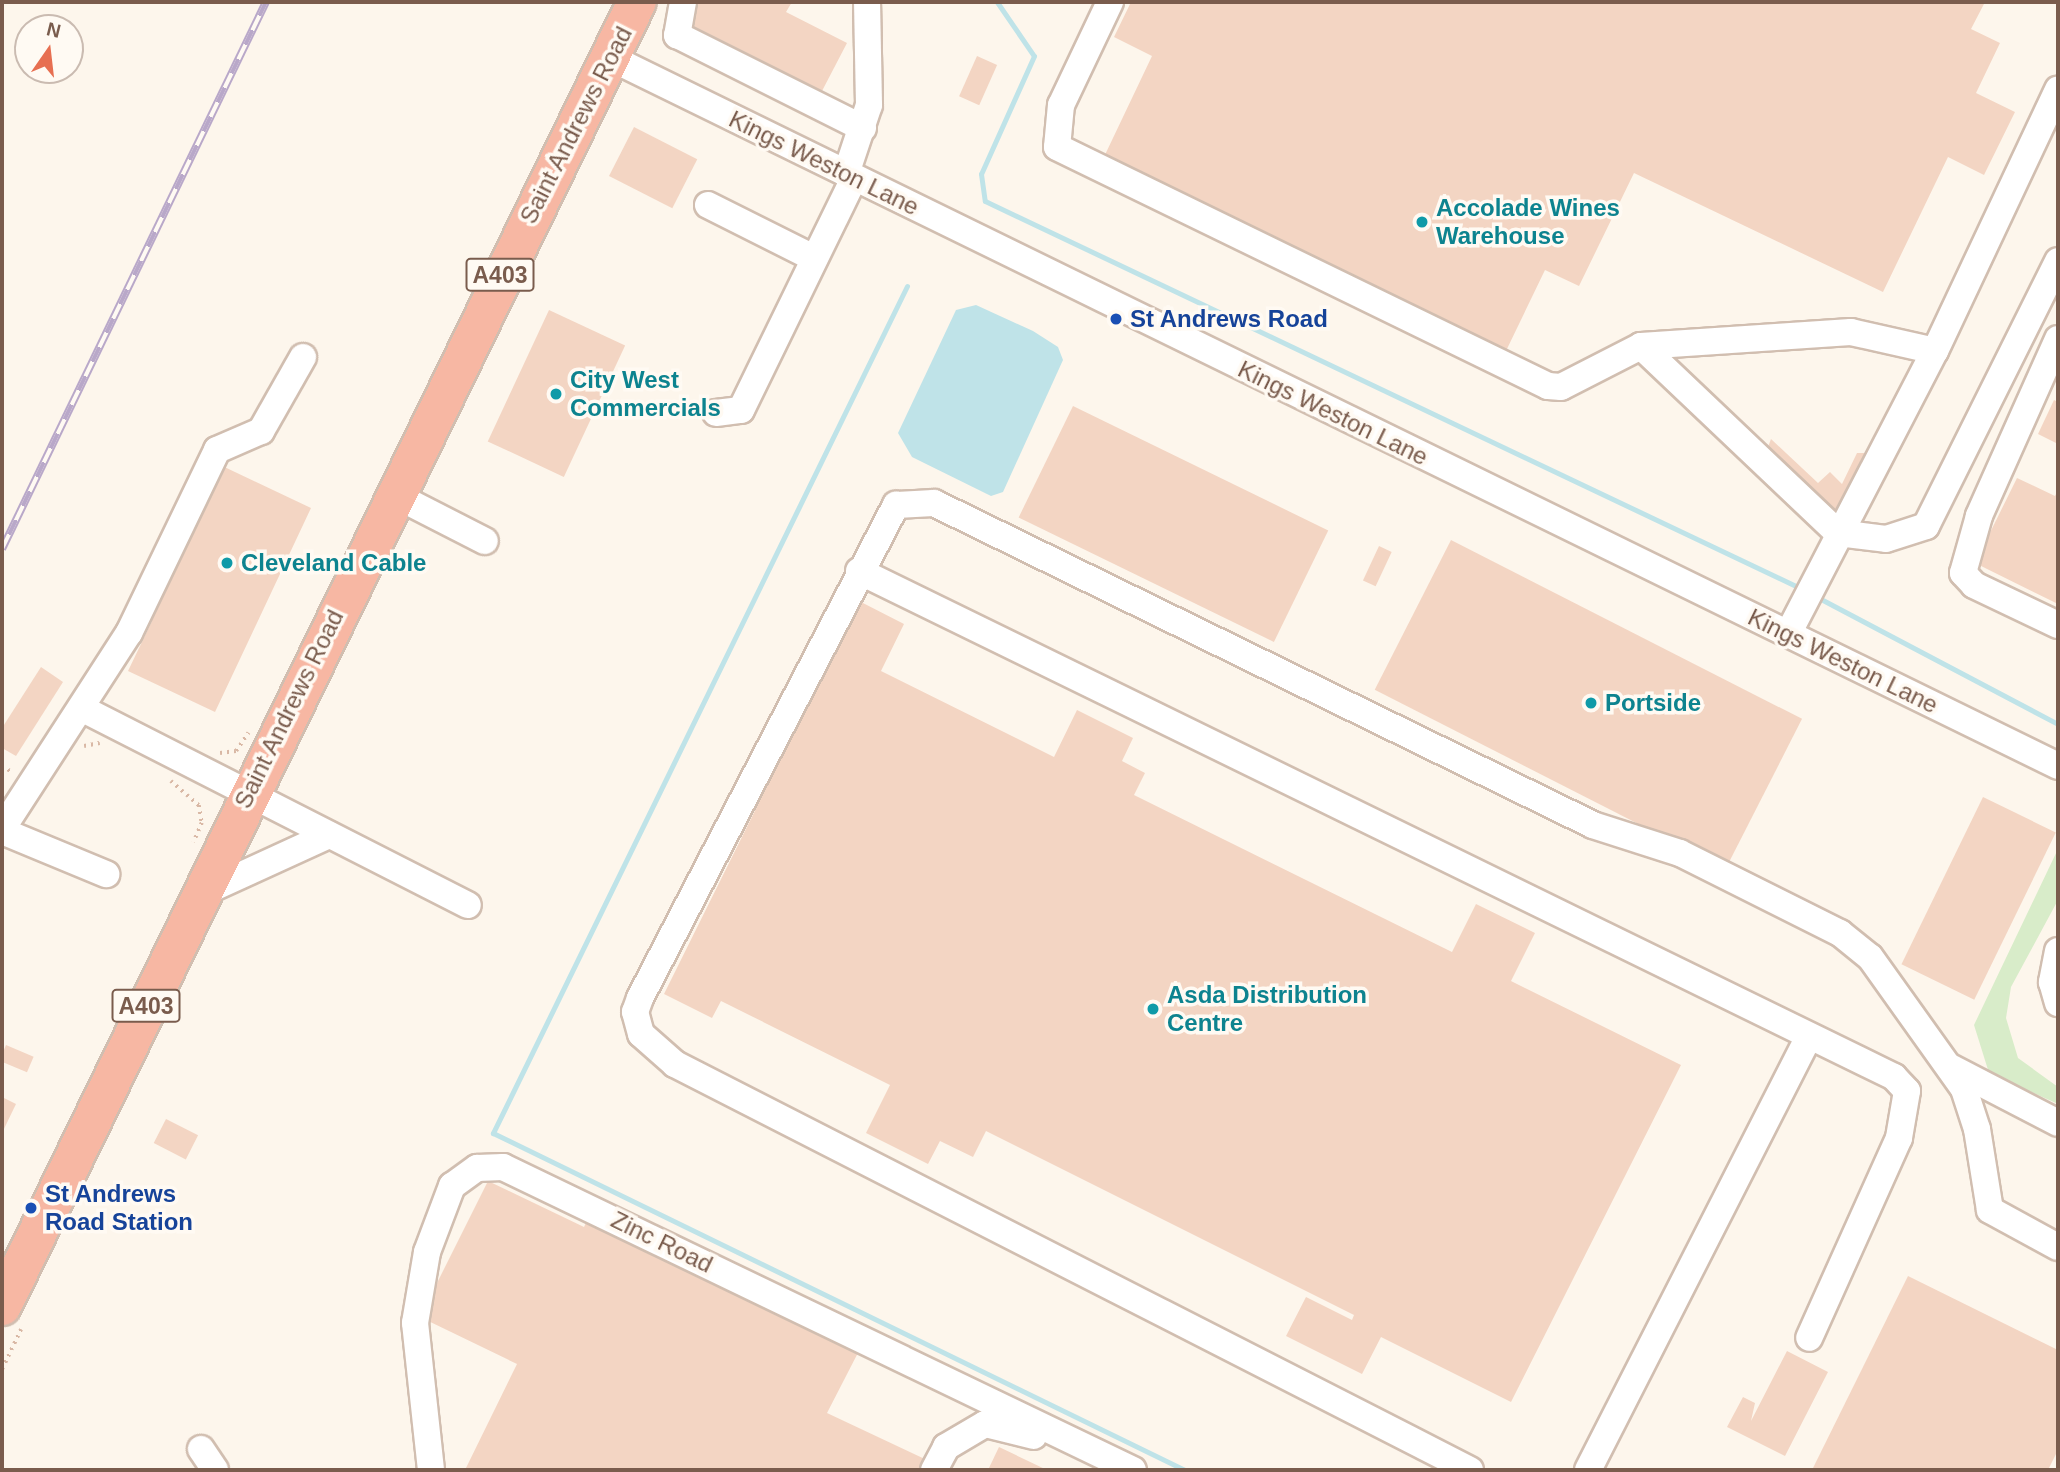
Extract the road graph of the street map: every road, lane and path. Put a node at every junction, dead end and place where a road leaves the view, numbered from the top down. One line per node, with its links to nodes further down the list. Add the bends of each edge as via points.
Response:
1 (637, 2): 5 (highway, Saint Andrews Road / A403)
2 (683, 2): 7 (street, via 677,35)
3 (867, 2): 7 (street, via 869,105)
4 (1110, 2): 13 (street, via 1061,105 1058,147 1561,387)
5 (609, 57): 8 (street, Kings Weston Lane); 17 (highway, Saint Andrews Road / A403)
6 (2058, 90): 14 (street)
7 (863, 128): 8 (street)
8 (850, 176): 10 (street); 22 (street, Kings Weston Lane)
9 (708, 205): 10 (street)
10 (814, 258): 16 (street, via 741,410)
11 (2058, 261): 18 (street, via 1926,526 1886,539)
12 (2058, 339): 21 (street, via 1979,516 1963,573 1974,585)
13 (1641, 346): 14 (street, via 1851,332); 18 (street)
14 (1935, 351): 18 (street)
15 (303, 357): 23 (street, via 261,431 217,450 129,633)
16 (716, 413)
17 (393, 494): 19 (street); 31 (highway, Saint Andrews Road / A403)
18 (1838, 533): 22 (street)
19 (485, 541)
20 (859, 571): 39 (street); 40 (street, via 896,505 934,503 1593,825 1680,853 1840,933 1870,957); 50 (street, via 640,998 635,1012 641,1034 675,1064)
21 (2058, 625)
22 (1788, 634): 26 (street, Kings Weston Lane)
23 (81, 708): 25 (street); 31 (street)
24 (104, 743): 25 (path, via 72,754)
25 (55, 748): 32 (street)
26 (2058, 766)
27 (7, 769): 29 (path)
28 (158, 773): 30 (path)
29 (2, 774)
30 (190, 793)
31 (247, 794): 33 (street); 35 (highway, Saint Andrews Road / A403)
32 (2, 830): 34 (street)
33 (329, 835): 35 (street); 36 (street)
34 (106, 874)
35 (198, 895): 43 (highway, Saint Andrews Road / A403)
36 (468, 905)
37 (2058, 951): 38 (street, via 2052,982)
38 (2058, 1003)
39 (1809, 1036): 44 (street, via 1894,1077 1907,1091 1907,1105 1858,1239); 51 (street)
40 (1952, 1068): 41 (street); 42 (street, via 1973,1111 1990,1210)
41 (2058, 1123)
42 (2058, 1247)
43 (14, 1312): 45 (path)
44 (1809, 1338)
45 (2, 1368)
46 (431, 1470): 49 (street, Zinc Road, via 415,1323 427,1252 452,1186 477,1168 503,1167)
47 (934, 1470): 48 (street, via 946,1447 985,1424 1017,1429)
48 (1112, 1470)
49 (1133, 1470)
50 (1470, 1470)
51 (1588, 1470)

